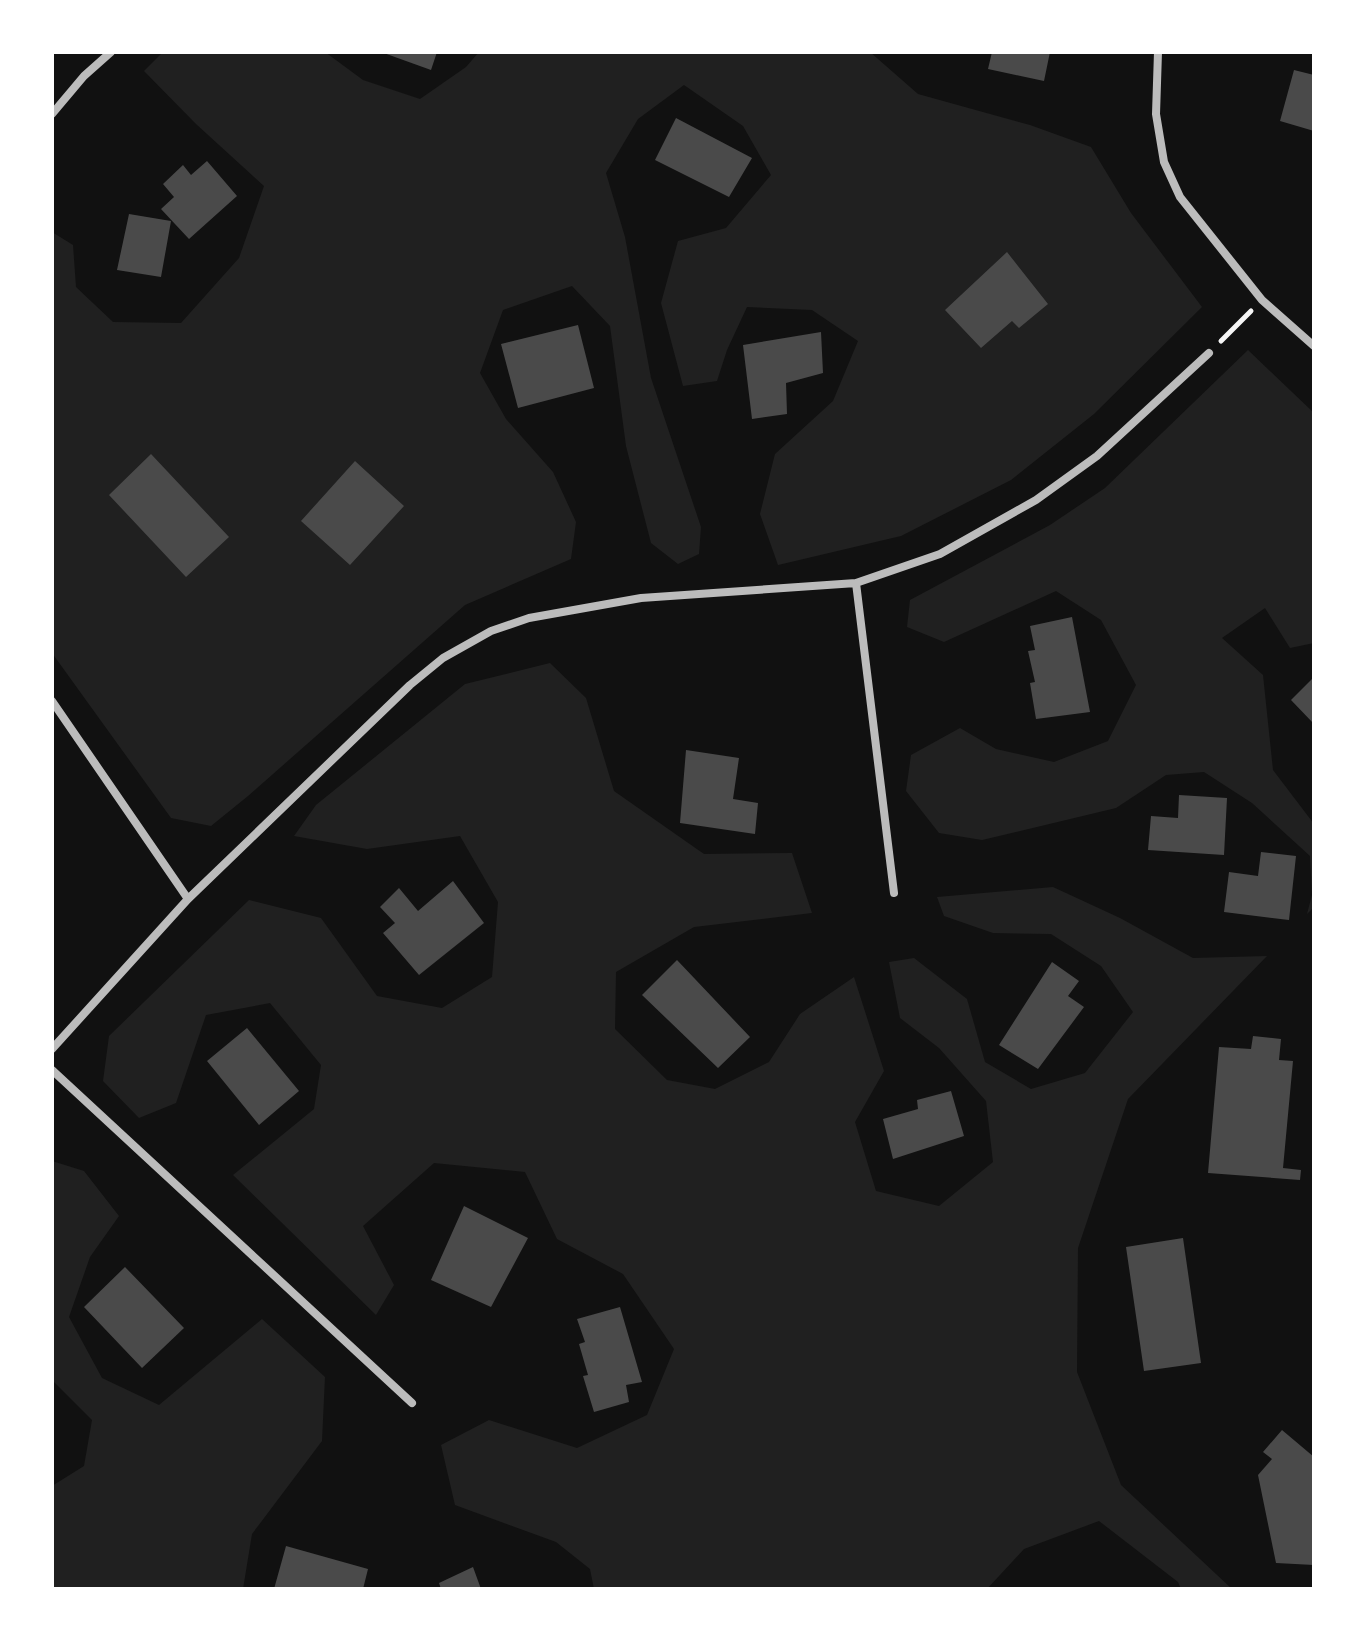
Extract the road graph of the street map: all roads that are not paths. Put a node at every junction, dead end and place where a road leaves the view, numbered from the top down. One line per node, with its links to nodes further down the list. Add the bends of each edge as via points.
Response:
1 (111, 52): 3 (street)
2 (1158, 52): 4 (street, via 1156,114 1164,162 1180,197 1262,300)
3 (52, 114)
4 (1314, 346)
5 (1209, 353): 6 (street, via 1097,456 1036,500 940,554)
6 (856, 583): 8 (street); 9 (street, via 641,598 529,618 491,631 443,658 410,685)
7 (52, 701): 9 (street)
8 (894, 893)
9 (188, 899): 10 (street)
10 (52, 1049)
11 (52, 1070): 12 (street)
12 (412, 1403)

